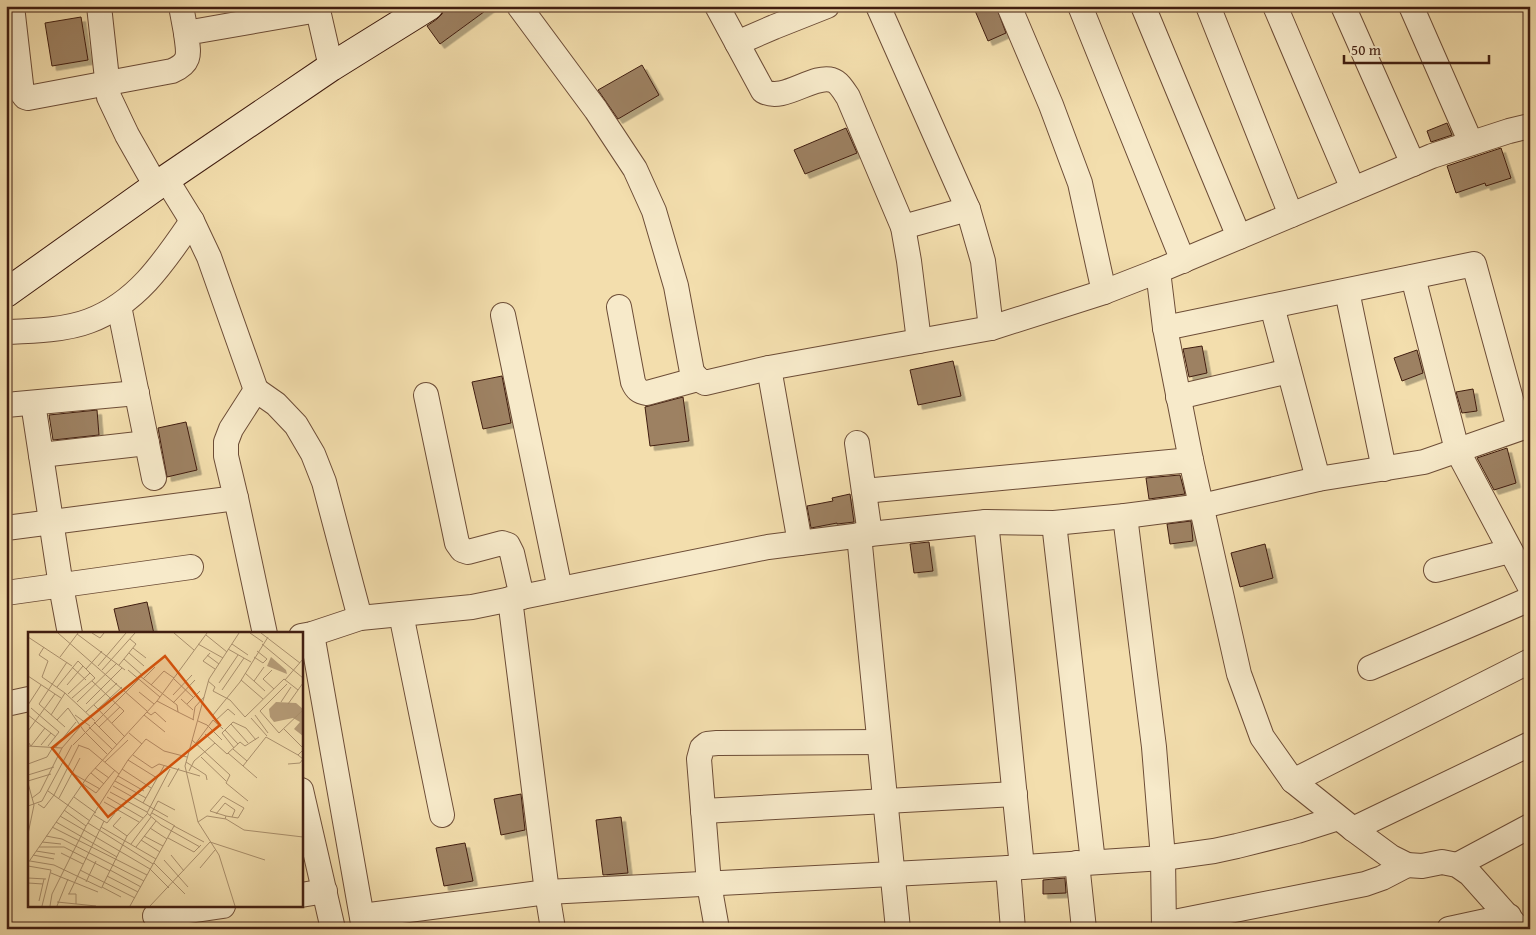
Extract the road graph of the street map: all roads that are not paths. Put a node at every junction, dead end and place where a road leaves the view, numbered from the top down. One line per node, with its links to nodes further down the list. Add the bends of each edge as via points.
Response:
1 (12, 6): 20 (street)
2 (99, 6): 21 (street)
3 (181, 6): 17 (street)
4 (429, 6): 19 (street)
5 (519, 6): 48 (street, via 635,169 654,211 676,286 692,372)
6 (717, 6): 18 (street)
7 (827, 6): 18 (street)
8 (878, 6): 27 (street)
9 (1009, 6): 36 (street, via 1052,105 1080,183)
10 (1080, 6): 32 (street)
11 (1143, 6): 31 (street)
12 (1208, 6): 28 (street)
13 (1275, 6): 26 (street)
14 (1343, 6): 24 (street)
15 (1412, 6): 23 (street)
16 (318, 8): 17 (street); 19 (street)
17 (186, 33): 21 (street, via 188,56 181,67)
18 (737, 43): 30 (street, via 759,85 769,94 823,79 833,80 840,86 848,97)
19 (331, 67): 25 (street)
20 (13, 72): 21 (street, via 28,98)
21 (108, 83): 25 (street, via 109,97 127,135)
22 (1530, 126): 23 (street)
23 (1471, 143): 24 (street)
24 (1413, 164): 26 (street)
25 (161, 182): 29 (street); 37 (street)
26 (1353, 189): 28 (street)
27 (968, 209): 30 (street); 42 (street, via 983,261)
28 (1291, 215): 31 (street)
29 (192, 222): 38 (street, via 163,263 139,290); 49 (street, via 210,257)
30 (903, 227): 45 (street)
31 (1239, 237): 32 (street)
32 (1183, 261): 33 (street)
33 (1158, 271): 36 (street); 43 (street)
34 (1413, 277): 35 (street); 55 (street, via 1474,264); 58 (street)
35 (1347, 291): 39 (street); 61 (street)
36 (1104, 292): 42 (street)
37 (6, 293)
38 (119, 306): 44 (street, via 89,322 52,329); 50 (street)
39 (1272, 306): 43 (street); 47 (street)
40 (619, 307): 48 (street, via 636,388 647,393)
41 (503, 315): 79 (street)
42 (991, 328): 45 (street)
43 (1165, 328): 52 (street)
44 (6, 332)
45 (919, 341): 46 (street)
46 (769, 368): 48 (street, via 705,383); 73 (street)
47 (1289, 371): 52 (street); 63 (street)
48 (698, 379)
49 (256, 390): 65 (street, via 226,442); 84 (street, via 276,404 296,425 313,454 324,482)
50 (137, 393): 53 (street); 56 (street)
51 (426, 395): 81 (street, via 457,543 468,552 508,544 512,552)
52 (1178, 398): 60 (street)
53 (34, 403): 54 (street); 59 (street)
54 (6, 405)
55 (1524, 426): 58 (street)
56 (147, 443): 59 (street); 62 (street)
57 (857, 443): 64 (street)
58 (1457, 450): 61 (street, via 1424,462); 74 (street)
59 (41, 455): 68 (street)
60 (1191, 460): 64 (street); 66 (street)
61 (1384, 469): 63 (street)
62 (154, 478)
63 (1318, 479): 66 (street)
64 (864, 491): 72 (street)
65 (236, 498): 68 (street); 86 (street)
66 (1202, 506): 67 (street); 94 (street, via 1239,674 1262,737)
67 (1125, 516): 70 (street); 102 (street, via 1154,747)
68 (51, 522): 71 (street); 77 (street)
69 (986, 522): 70 (street); 72 (street); 96 (street)
70 (1054, 523): 103 (street)
71 (6, 528)
72 (864, 535): 73 (street); 92 (street)
73 (800, 543): 79 (street)
74 (1510, 551): 76 (street); 78 (street)
75 (190, 567): 77 (street)
76 (1436, 570)
77 (61, 586): 80 (street); 85 (street)
78 (1530, 587)
79 (560, 589): 81 (street)
80 (6, 593)
81 (516, 598): 83 (street, via 472,607); 110 (street)
82 (1530, 599): 89 (street)
83 (401, 614): 84 (street); 99 (street)
84 (360, 618): 87 (street)
85 (70, 632)
86 (265, 632)
87 (307, 635): 114 (street)
88 (1530, 661): 94 (street)
89 (1370, 668)
90 (28, 699): 91 (street)
91 (6, 704)
92 (879, 742): 97 (street); 98 (street, via 707,744 702,748 699,759)
93 (1530, 744): 100 (street)
94 (1293, 781): 100 (street)
95 (302, 793): 109 (street)
96 (1015, 794): 97 (street); 106 (street)
97 (886, 801): 98 (street); 107 (street)
98 (703, 811): 108 (street)
99 (442, 815)
100 (1346, 823): 102 (street, via 1296,831 1214,851); 104 (street)
101 (1530, 826): 105 (street)
102 (1163, 858): 103 (street); 116 (street)
103 (1085, 863): 106 (street); 122 (street)
104 (1407, 865): 105 (street, via 1442,862); 116 (street, via 1365,884)
105 (1457, 865): 115 (street, via 1470,874)
106 (1015, 868): 107 (street); 121 (street)
107 (893, 874): 108 (street); 120 (street)
108 (709, 884): 110 (street); 119 (street)
109 (325, 891): 111 (street); 117 (street)
110 (547, 892): 114 (street); 118 (street)
111 (302, 895)
112 (209, 908): 113 (street)
113 (155, 916)
114 (363, 923)
115 (1514, 923): 123 (street)
116 (1164, 926)
117 (334, 929)
118 (553, 929)
119 (717, 929)
120 (898, 929)
121 (1013, 929)
122 (1084, 929)
123 (1449, 929)

